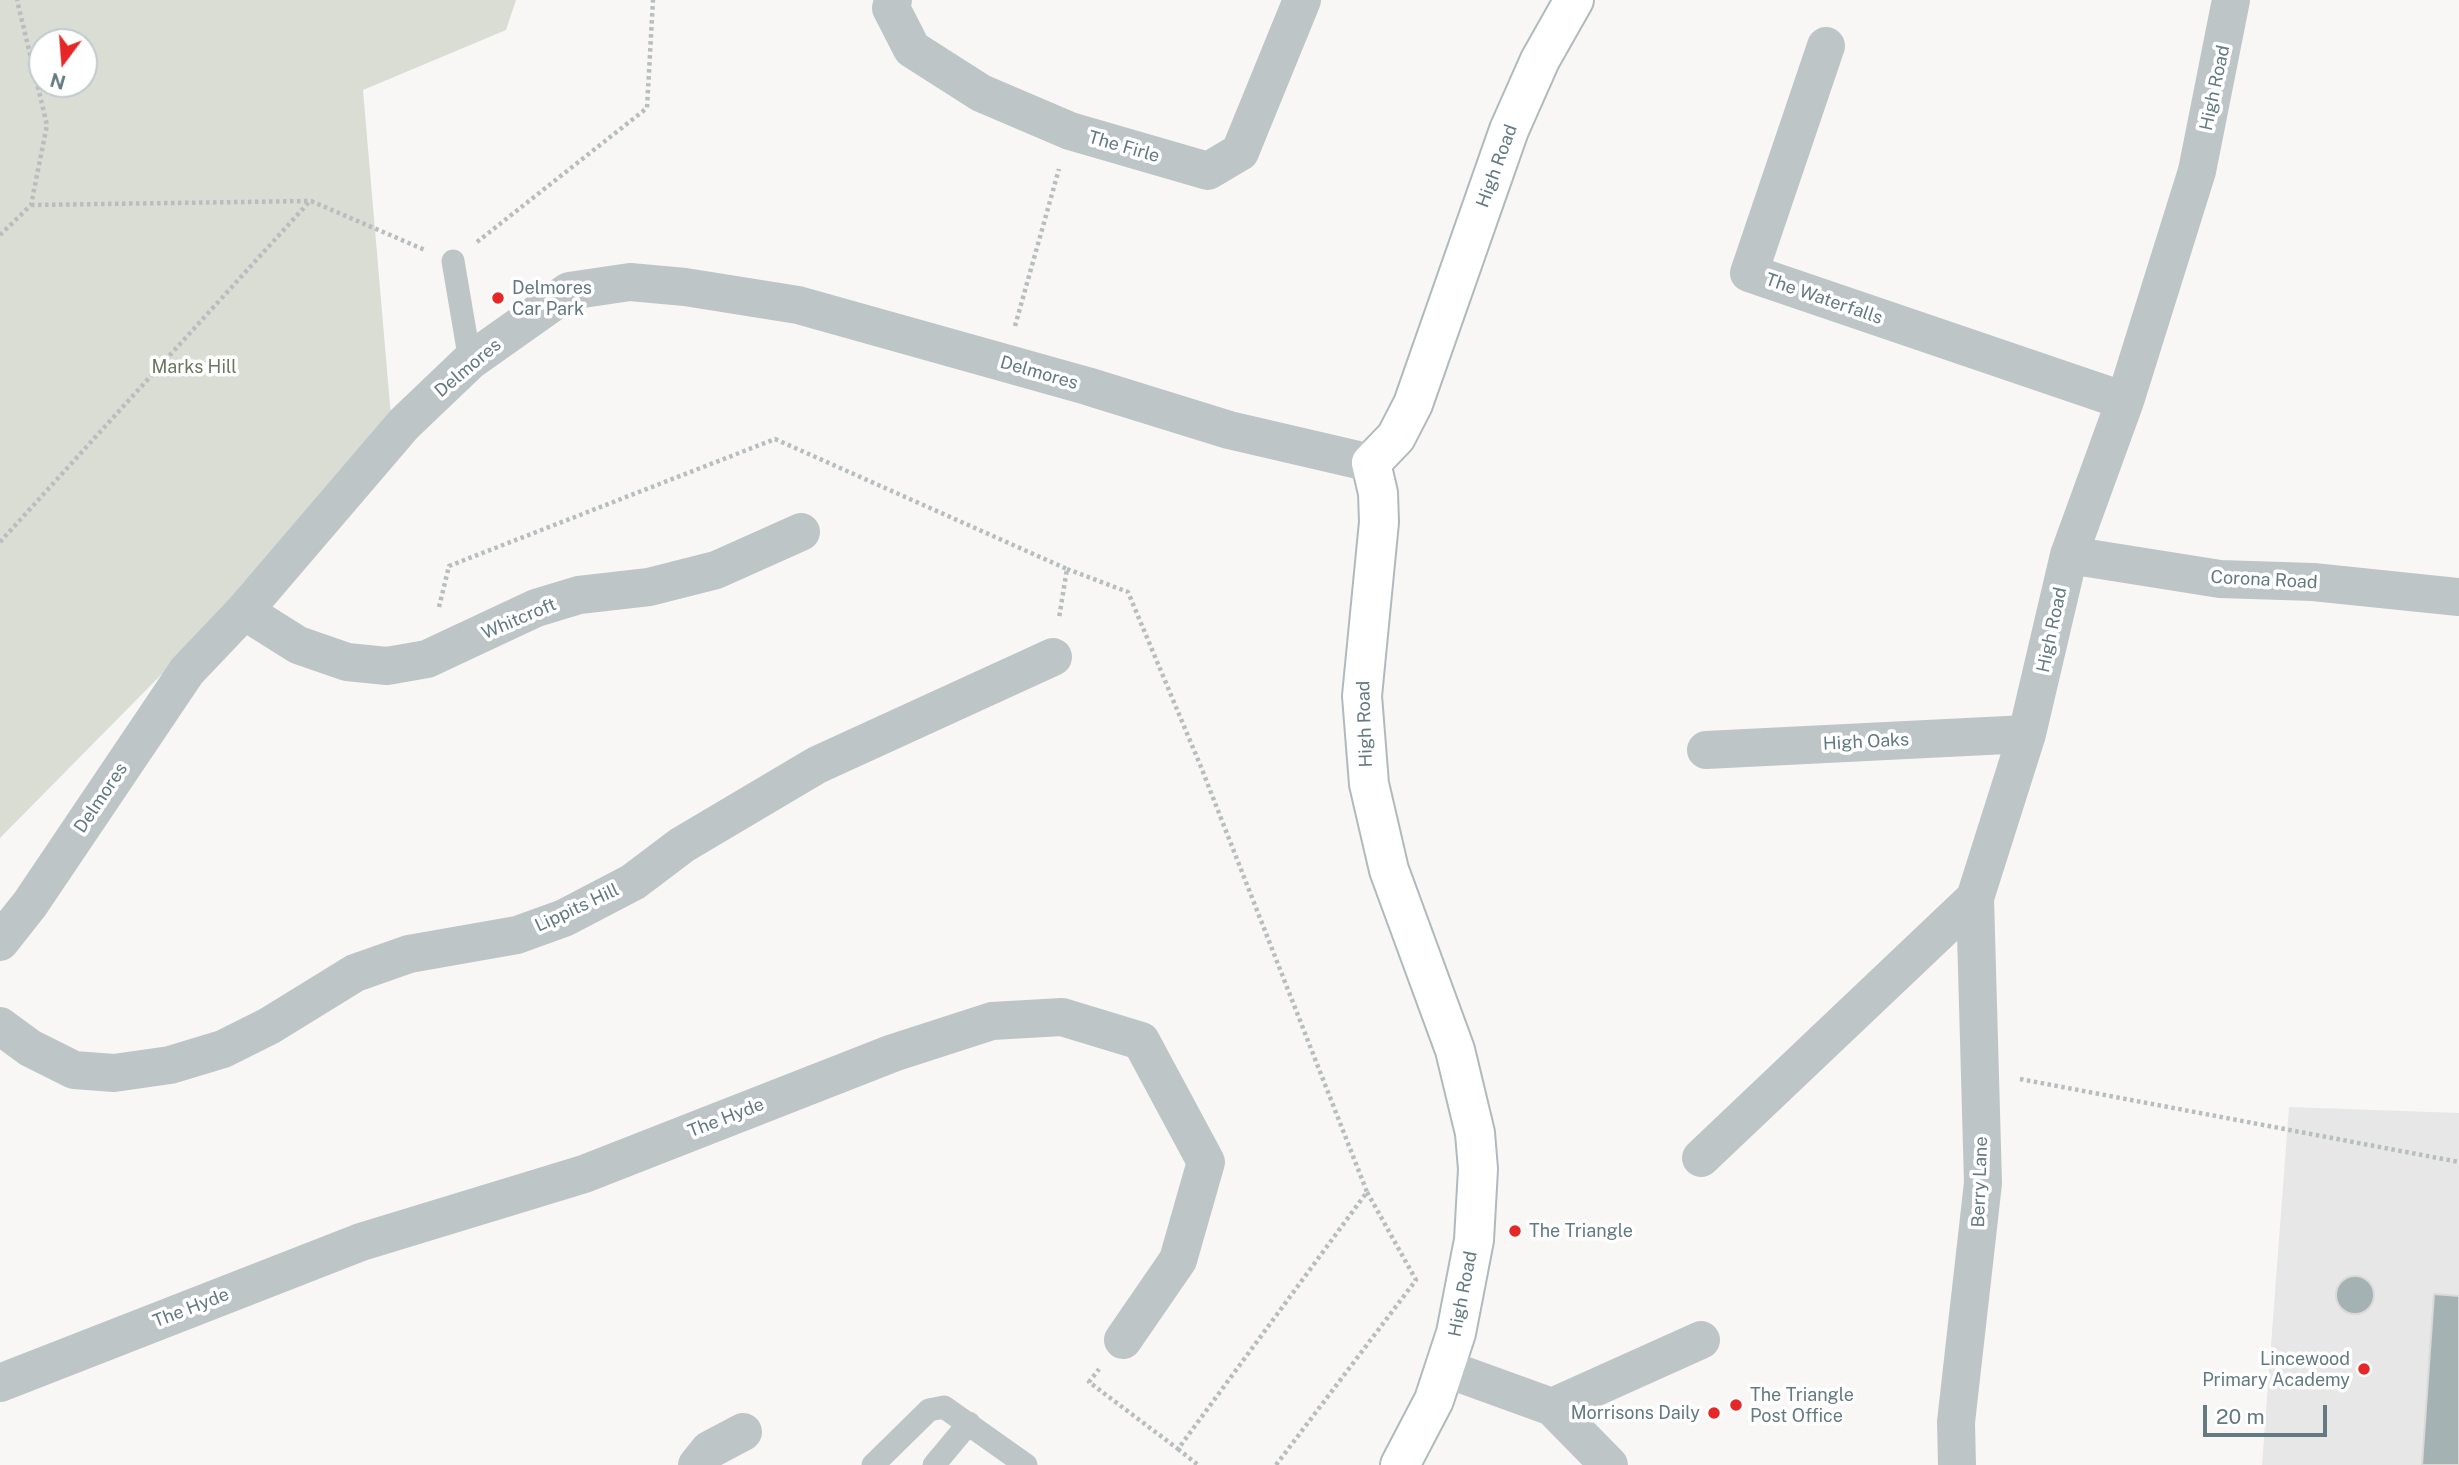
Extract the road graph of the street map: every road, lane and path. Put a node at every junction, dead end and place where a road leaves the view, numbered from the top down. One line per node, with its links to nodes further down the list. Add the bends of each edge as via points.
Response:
1 (17, 0): 10 (path, via 47,125)
2 (653, 0): 12 (path, via 647,108)
3 (893, 0): 8 (street, The Firle, via 891,8 912,49 981,93)
4 (1302, 0): 8 (street, The Firle, via 1240,152 1230,159 1208,171)
5 (1574, 0): 16 (street, High Road, via 1509,130 1413,404 1396,437)
6 (2231, 0): 15 (street, High Road, via 2197,170)
7 (1826, 46): 15 (street, The Waterfalls, via 1749,273)
8 (1070, 131): 14 (path)
9 (311, 201): 10 (path); 12 (path); 18 (path)
10 (31, 205): 11 (path)
11 (0, 235)
12 (453, 261): 13 (lane)
13 (470, 361): 14 (street, Delmores, via 569,291 630,282 798,305); 22 (street, Delmores, via 404,424)
14 (1005, 363): 16 (street, Delmores, via 1229,430)
15 (2125, 401): 19 (street, High Road)
16 (1371, 463): 35 (street, High Road, via 1379,522 1362,696 1368,784 1389,870 1455,1050 1475,1133 1478,1169 1470,1271)
17 (801, 532): 22 (street, Whitcroft, via 716,569 649,587 579,595 536,608 427,659 387,666 347,662 298,645)
18 (0, 542)
19 (2069, 555): 21 (street, Corona Road, via 2220,579 2313,582); 24 (street, High Road)
20 (1067, 569): 32 (path, via 1128,592)
21 (2459, 597)
22 (244, 611): 27 (street, Delmores, via 187,671)
23 (1053, 657): 28 (street, Lippits Hill, via 817,765 682,845 632,882 564,918 517,934 409,954 355,973 223,1049 170,1065 114,1073 74,1070 30,1048)
24 (2026, 734): 25 (street, High Oaks); 26 (street, High Road)
25 (1706, 750)
26 (1975, 898): 29 (street, Berry Lane); 30 (street, High Road)
27 (0, 942)
28 (0, 1026)
29 (1980, 1072): 31 (path); 49 (street, Berry Lane, via 1983,1183 1956,1422)
30 (1701, 1158)
31 (2459, 1162)
32 (1367, 1192): 40 (path); 46 (path, via 1416,1280)
33 (1123, 1339): 36 (street, The Hyde, via 1178,1260 1206,1161 1141,1041 1062,1017 992,1021 892,1053 584,1174 361,1242); 40 (path, via 1089,1382)
34 (1701, 1340): 37 (street)
35 (1447, 1369): 37 (street); 47 (street, High Road)
36 (0, 1383)
37 (1552, 1407): 48 (street)
38 (969, 1423): 42 (lane, via 944,1407 929,1410); 43 (lane); 44 (lane)
39 (743, 1432): 41 (street, via 709,1450)
40 (1178, 1449): 45 (path)
41 (697, 1465)
42 (873, 1465)
43 (934, 1465)
44 (1026, 1465)
45 (1198, 1465)
46 (1276, 1465)
47 (1400, 1465)
48 (1609, 1465)
49 (1957, 1465)

